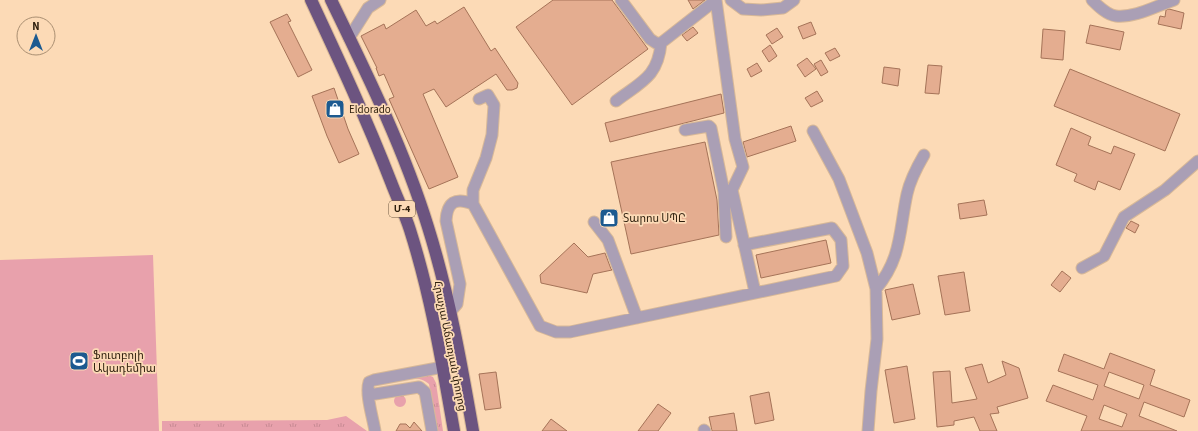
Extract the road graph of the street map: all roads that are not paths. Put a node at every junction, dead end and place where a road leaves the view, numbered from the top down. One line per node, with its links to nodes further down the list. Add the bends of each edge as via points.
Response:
1 (310, 0): 28 (highway, Հրաչյա Աճառյան փողոց / Մ-4, via 350,84 409,230 430,302)
2 (330, 0): 10 (highway, Հրաչյա Աճառյան փողոց / Մ-4)
3 (380, 0): 10 (street, via 368,8)
4 (621, 0): 11 (street, via 650,39)
5 (716, 0): 11 (street); 18 (street, via 735,140 743,167)
6 (731, 0): 7 (street, via 743,9 761,10 783,8)
7 (794, 0)
8 (1092, 0): 9 (street, via 1115,16 1133,14)
9 (1174, 0)
10 (349, 38): 26 (highway, Հրաչյա Աճառյան փողոց / Մ-4, via 366,72 419,200)
11 (661, 43): 13 (street, via 658,61 648,78)
12 (479, 99): 19 (street, via 488,95 494,105 494,120 486,158 473,190)
13 (616, 100)
14 (685, 130): 18 (street, via 702,126 711,128)
15 (813, 131): 24 (street, via 839,179 867,253)
16 (924, 155): 24 (street, via 913,174 907,194 892,266)
17 (1198, 161): 23 (street, via 1166,190 1124,217 1104,256)
18 (728, 191): 21 (street); 22 (street)
19 (473, 204): 26 (street, via 466,201 452,203 446,212 460,284 457,304); 27 (street, via 540,326 556,332 570,332)
20 (594, 222): 27 (street, via 608,240)
21 (726, 237)
22 (744, 245): 25 (street); 25 (street, via 832,228 841,240 843,266 836,276)
23 (1082, 268)
24 (876, 289): 34 (street, via 877,339)
25 (755, 292): 27 (street)
26 (451, 311): 33 (highway, Հրաչյա Աճառյան փողոց / Մ-4)
27 (637, 318)
28 (443, 367): 29 (street, via 374,380 369,382); 32 (highway, Հրաչյա Աճառյան փողոց / Մ-4)
29 (368, 395): 30 (street); 31 (street, via 419,387 425,392)
30 (375, 431)
31 (432, 431)
32 (454, 431)
33 (473, 431)
34 (868, 431)

